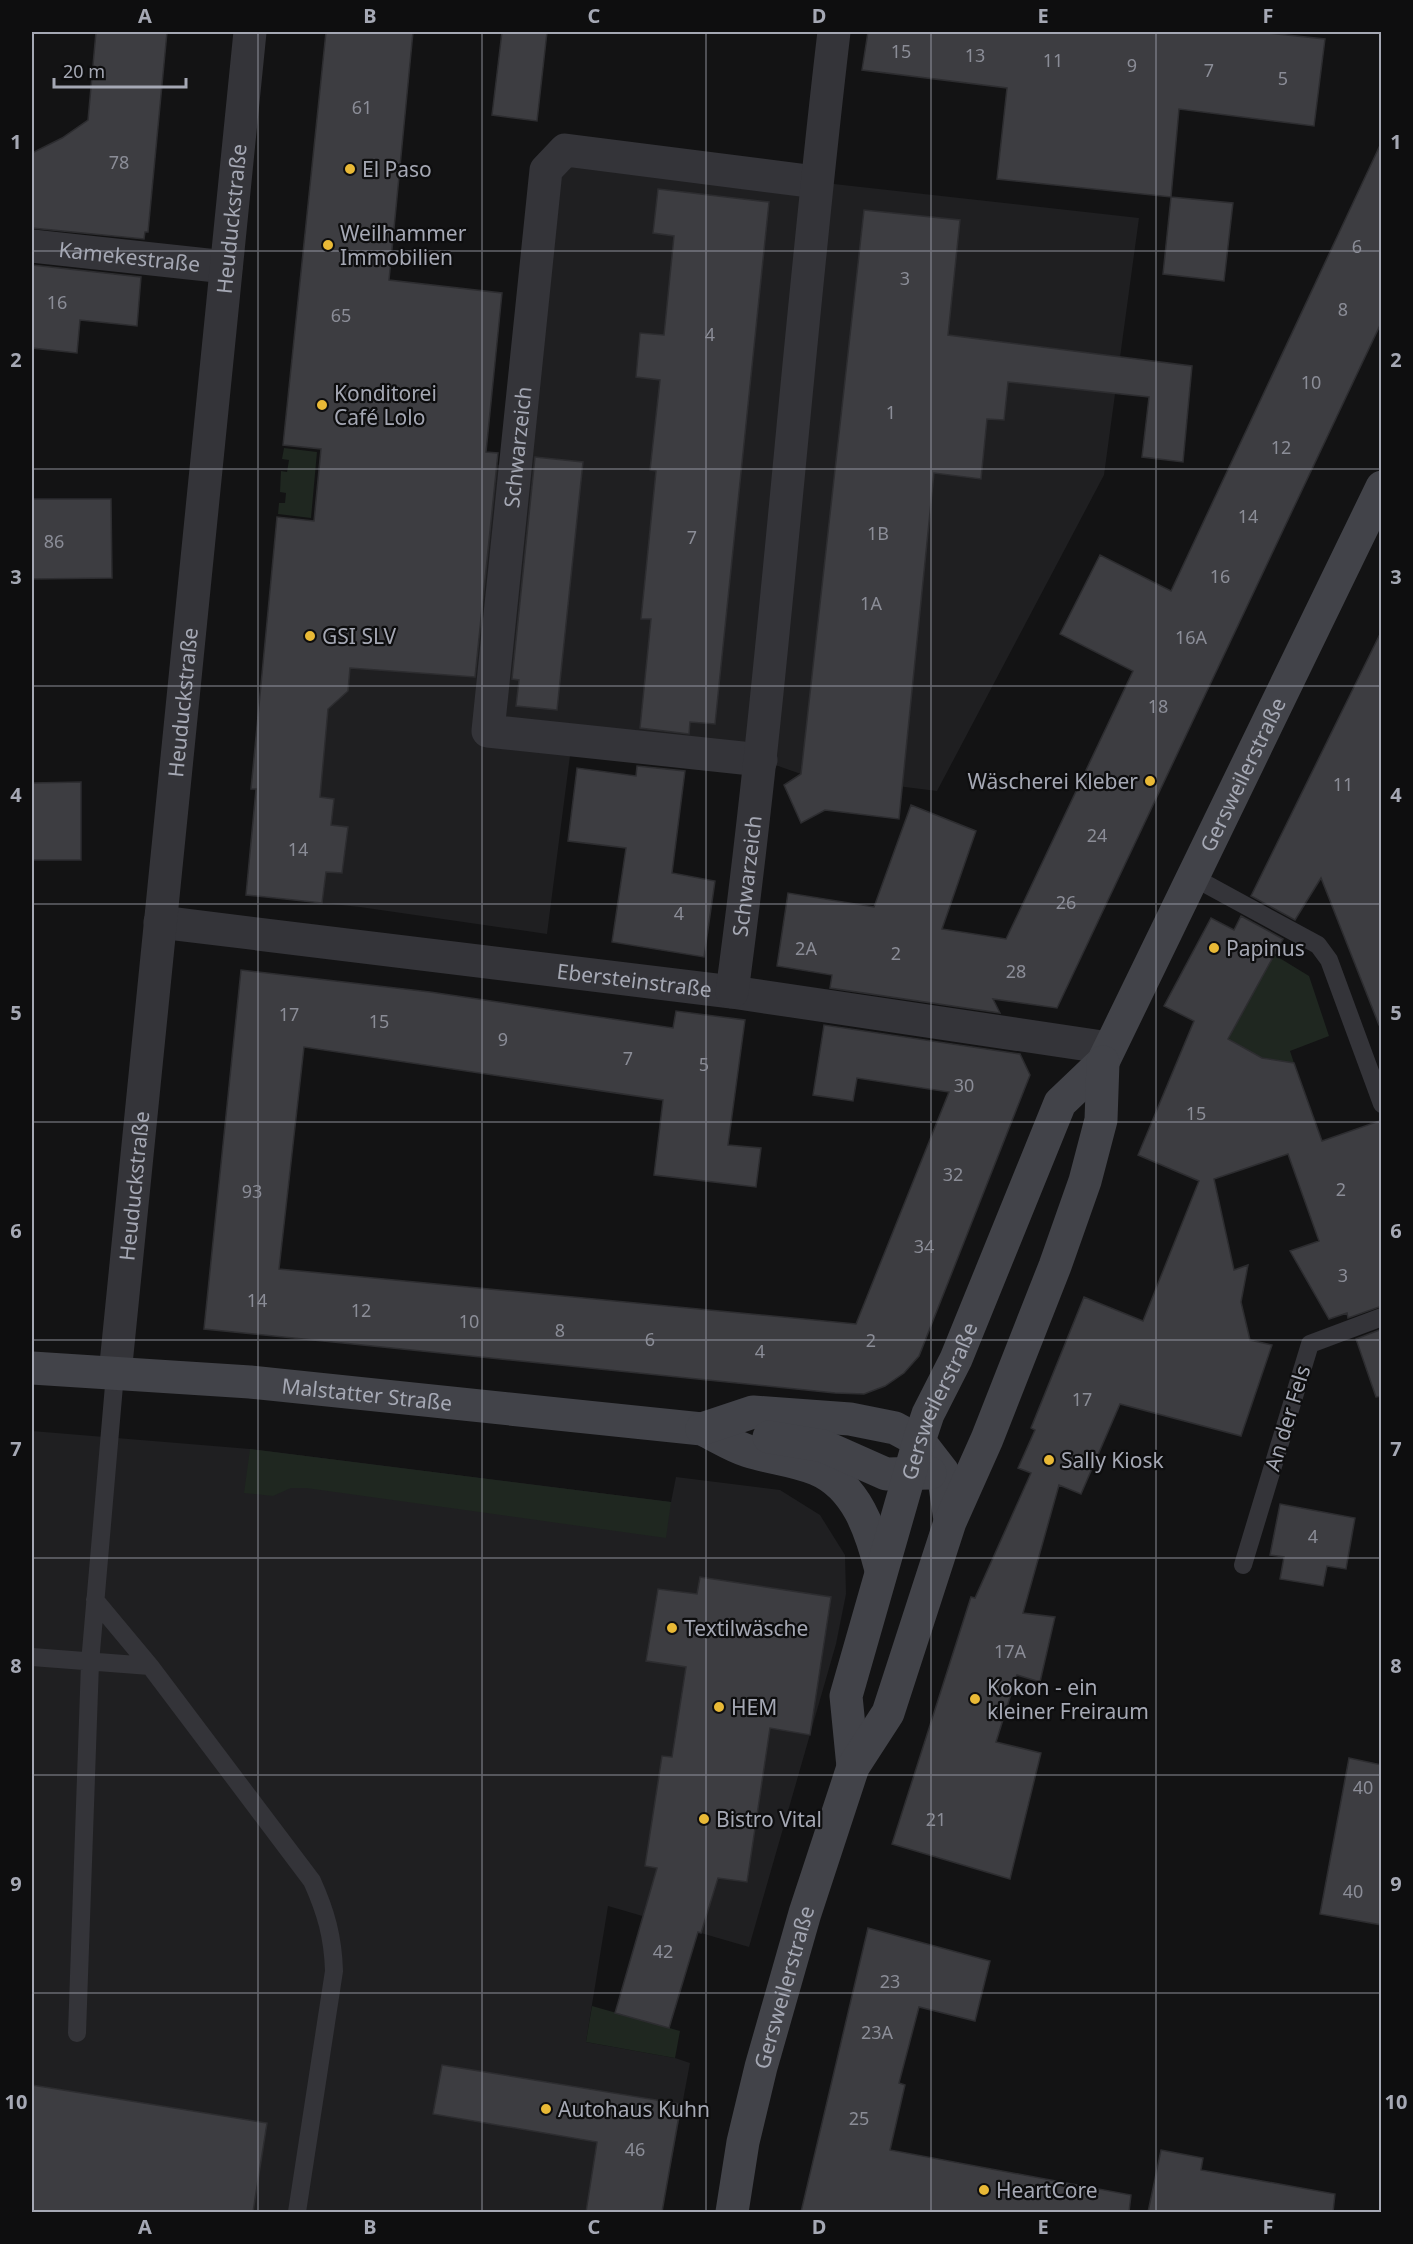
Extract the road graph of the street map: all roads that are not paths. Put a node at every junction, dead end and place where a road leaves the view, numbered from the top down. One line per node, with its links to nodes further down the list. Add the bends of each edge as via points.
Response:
1 (250, 32): 5 (street, Heuduckstraße)
2 (834, 32): 3 (street, Schwarzeich)
3 (816, 182): 7 (street, Schwarzeich); 7 (street, Schwarzeich, via 565,150 546,170 489,719 488,731)
4 (32, 246): 5 (street, Kamekestraße)
5 (226, 267): 9 (street, Heuduckstraße)
6 (1382, 487): 8 (main road, Gersweilerstraße)
7 (761, 760): 10 (street, Schwarzeich)
8 (1193, 877): 11 (main road, Gersweilerstraße); 12 (lane, via 1318,945 1329,960)
9 (160, 922): 10 (street, Ebersteinstraße); 15 (street, Heuduckstraße)
10 (732, 992): 11 (street, Ebersteinstraße)
11 (1106, 1055): 17 (main road, Gersweilerstraße, via 1101,1120 1084,1181); 18 (main road, Gersweilerstraße, via 1060,1103)
12 (1382, 1104)
13 (1382, 1317): 22 (lane, An der Fels, via 1310,1344)
14 (32, 1368): 15 (main road, Malstatter Straße)
15 (115, 1374): 16 (main road, Malstatter Straße, via 250,1382); 24 (lane)
16 (702, 1429): 18 (main road, Malstatter Straße, via 753,1412 850,1419 895,1428); 20 (main road, via 823,1446 886,1474); 23 (main road, Malstatter Straße, via 747,1451 817,1469 839,1484 857,1503 875,1544)
17 (987, 1439): 19 (main road); 21 (main road, Gersweilerstraße)
18 (919, 1441): 19 (main road); 20 (main road, Gersweilerstraße)
19 (943, 1472): 20 (main road); 21 (main road)
20 (909, 1475): 23 (main road, Gersweilerstraße)
21 (950, 1521): 28 (main road, Gersweilerstraße, via 888,1713)
22 (1243, 1565)
23 (881, 1570): 28 (main road, Gersweilerstraße, via 846,1696)
24 (95, 1600): 26 (lane); 27 (lane)
25 (32, 1658): 26 (lane)
26 (90, 1663): 27 (lane); 29 (lane)
27 (150, 1666): 30 (lane, via 312,1881 326,1913 333,1939 334,1971)
28 (853, 1767): 31 (main road, Gersweilerstraße, via 760,2067)
29 (77, 2033)
30 (297, 2212)
31 (732, 2212)

